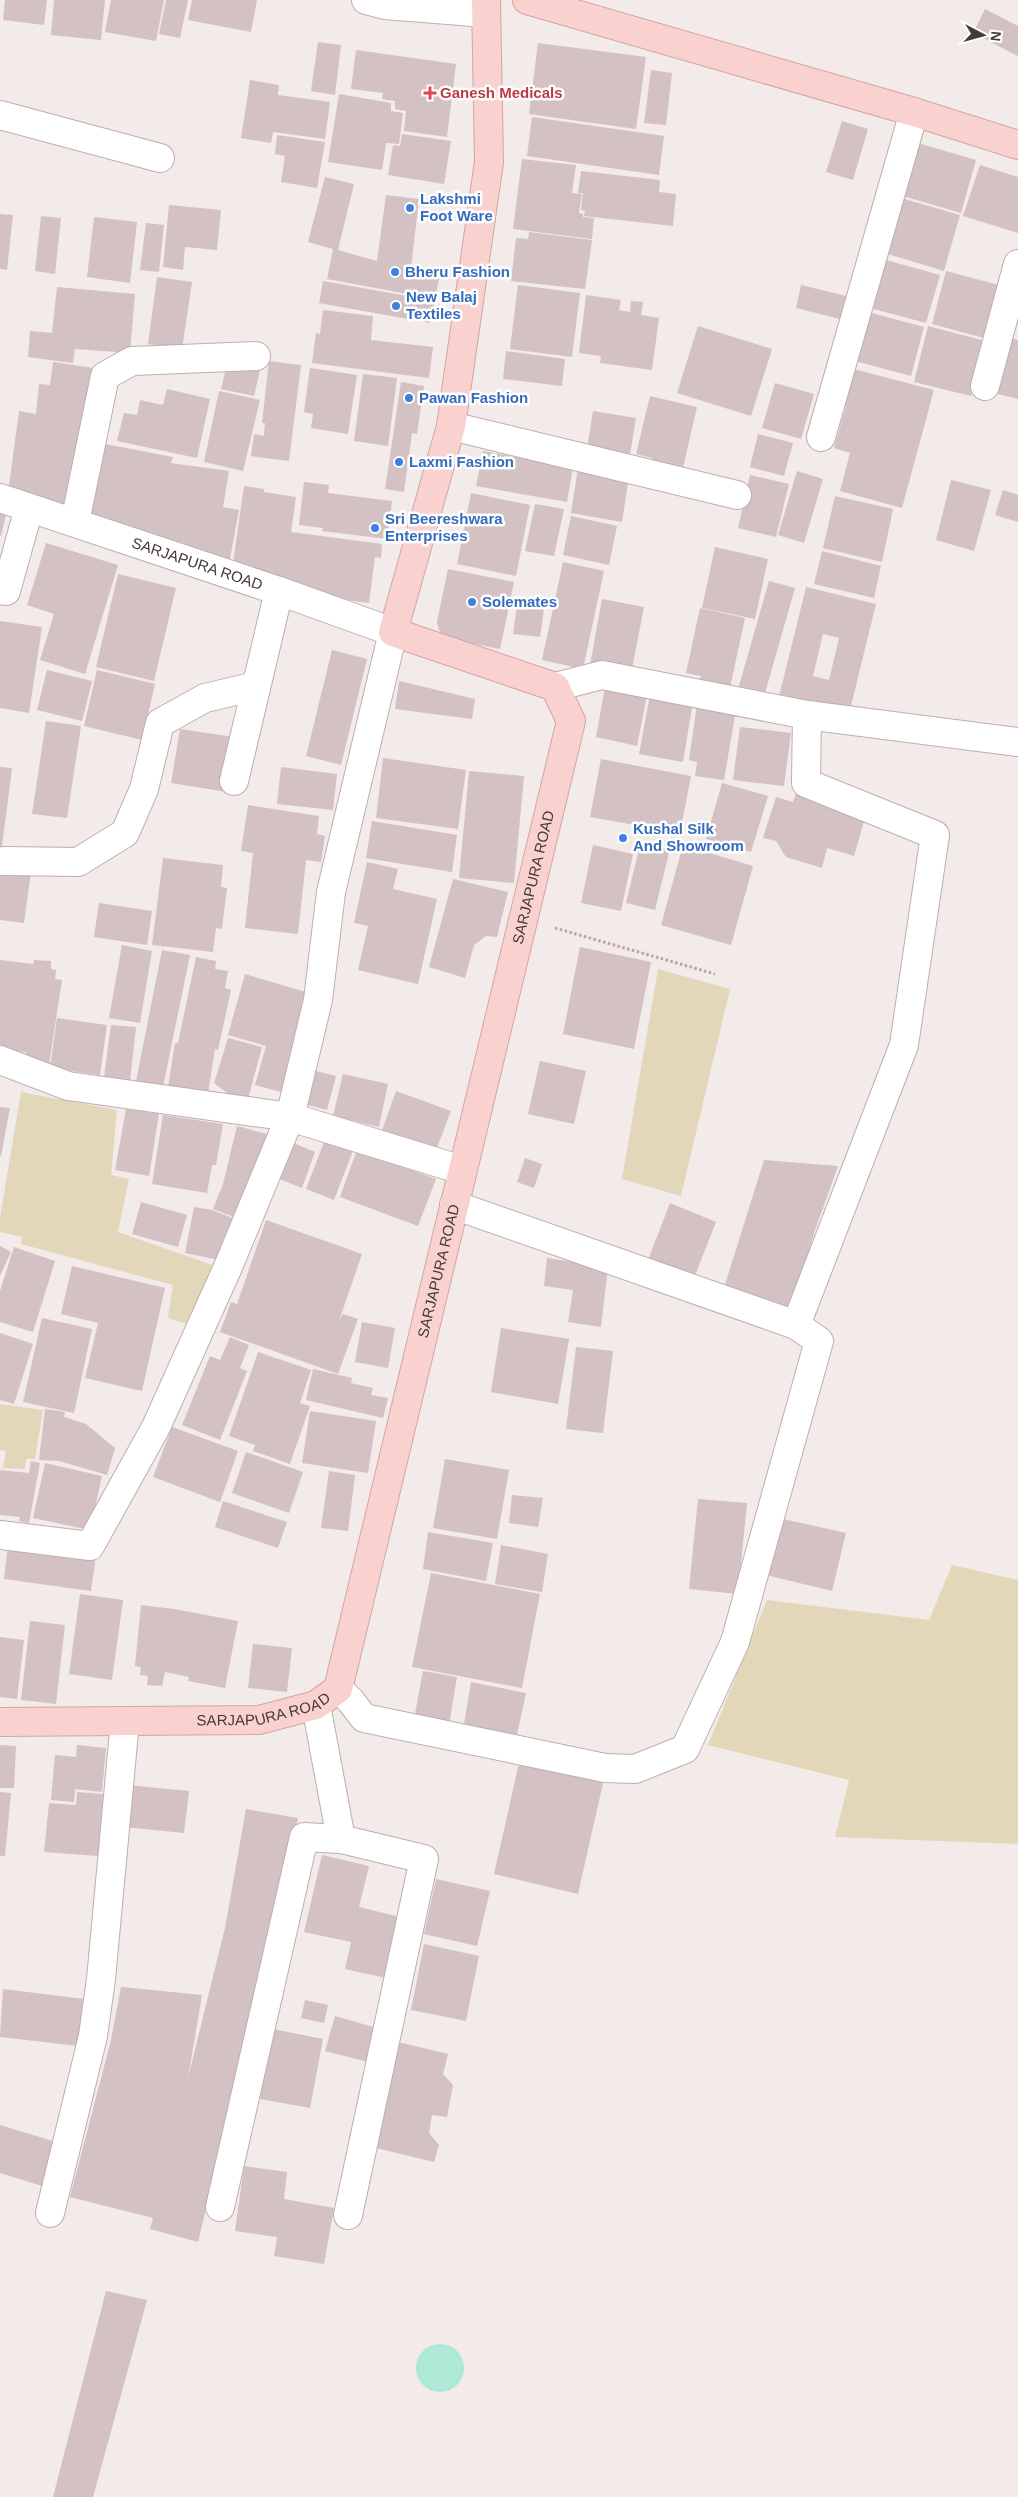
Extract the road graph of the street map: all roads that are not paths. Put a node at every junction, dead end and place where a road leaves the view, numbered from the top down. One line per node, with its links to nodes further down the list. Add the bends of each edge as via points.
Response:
1 (366, 0): 3 (street, via 385,5)
2 (527, 0): 4 (main road)
3 (486, 7): 11 (main road, via 489,162)
4 (914, 112): 6 (main road); 12 (street)
5 (0, 115): 7 (street)
6 (1018, 145)
7 (160, 158)
8 (1018, 264): 10 (street)
9 (256, 356): 16 (street, via 132,361 105,376)
10 (985, 386)
11 (450, 426): 13 (street); 19 (main road)
12 (821, 437)
13 (737, 495)
14 (0, 498): 15 (street, SARJAPURA ROAD)
15 (29, 508): 16 (street, SARJAPURA ROAD); 17 (street, via 6,591)
16 (75, 522): 18 (street, SARJAPURA ROAD)
17 (0, 590)
18 (279, 591): 19 (street, SARJAPURA ROAD); 20 (street)
19 (394, 632): 21 (main road, SARJAPURA ROAD); 27 (street, via 331,892 318,1000)
20 (256, 686): 24 (street); 25 (street, via 205,698 160,723 144,789 125,833 78,862)
21 (555, 687): 22 (street, via 602,675); 28 (main road, SARJAPURA ROAD, via 571,720)
22 (807, 715): 23 (street); 30 (street, via 806,782 935,834 904,1045)
23 (1018, 742)
24 (234, 781)
25 (4, 861)
26 (0, 1060): 27 (street, via 68,1086)
27 (290, 1117): 28 (street); 31 (street, via 228,1267 156,1427 90,1546)
28 (462, 1170): 29 (main road, SARJAPURA ROAD)
29 (454, 1205): 30 (street); 32 (main road, SARJAPURA ROAD)
30 (796, 1325): 32 (street, via 819,1340 735,1642 685,1749 635,1769 605,1768 364,1718)
31 (0, 1535)
32 (338, 1689): 33 (main road, SARJAPURA ROAD)
33 (316, 1705): 34 (main road, SARJAPURA ROAD, via 259,1720); 36 (street)
34 (125, 1721): 35 (main road, SARJAPURA ROAD); 38 (street, via 94,2036)
35 (0, 1722)
36 (341, 1839): 37 (street, via 304,1837); 39 (street, via 424,1859)
37 (220, 2207)
38 (50, 2213)
39 (348, 2215)

